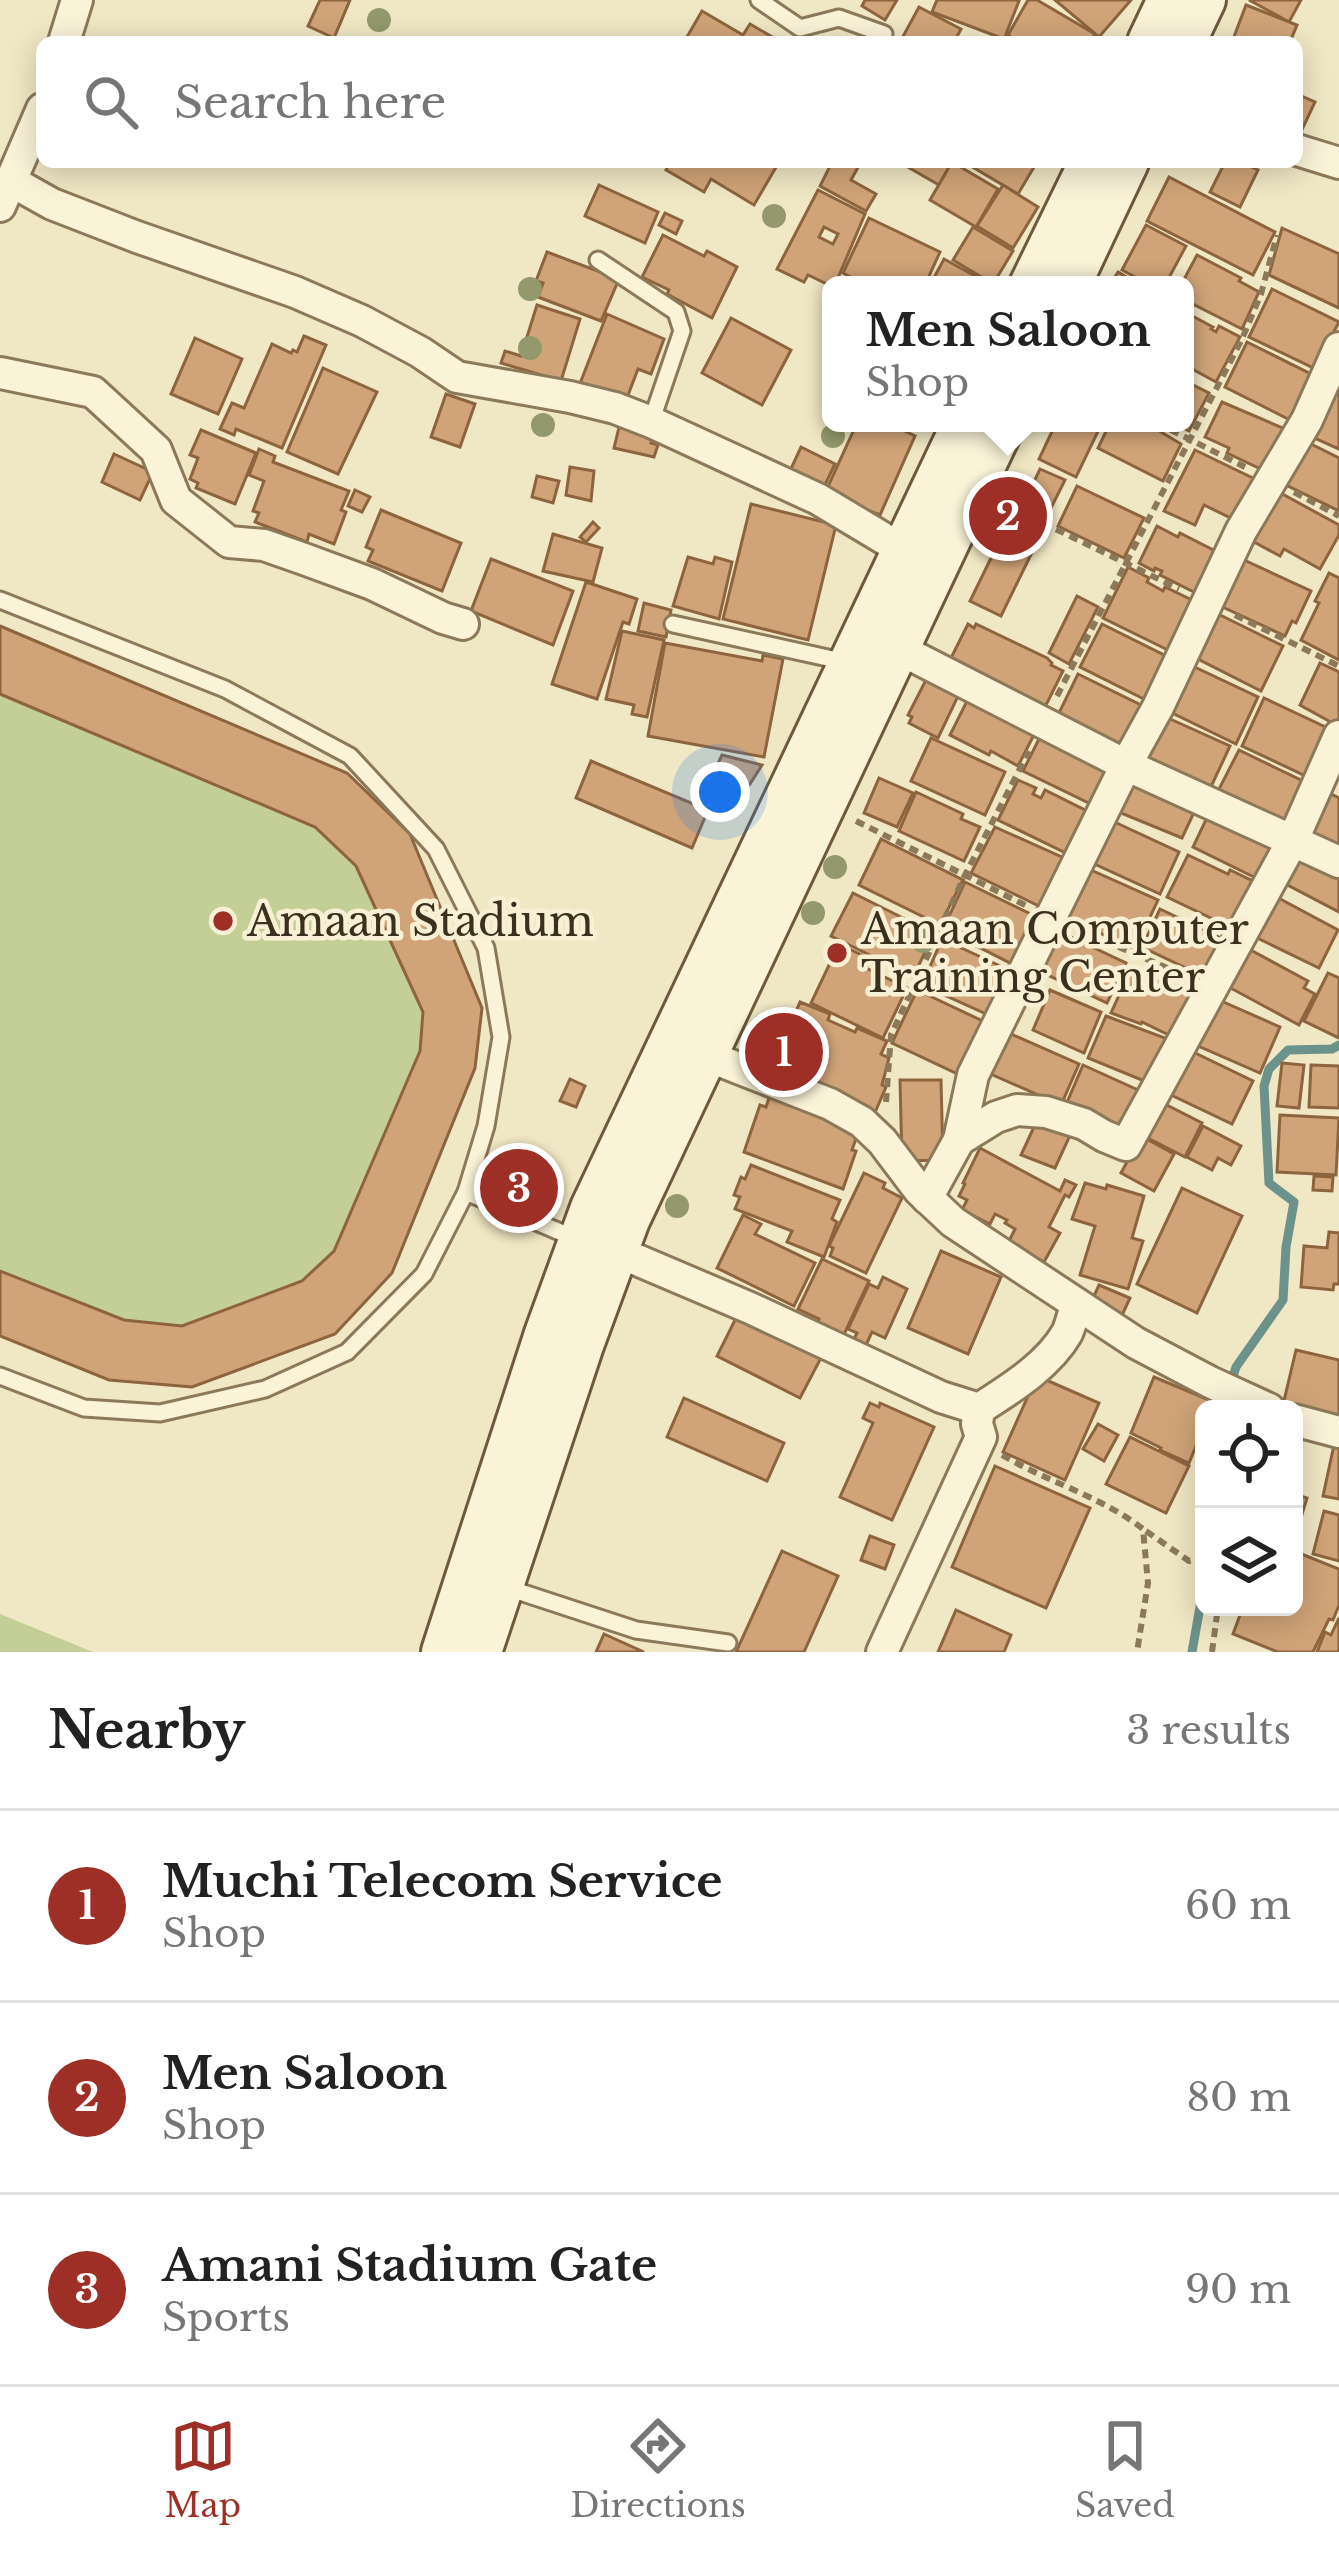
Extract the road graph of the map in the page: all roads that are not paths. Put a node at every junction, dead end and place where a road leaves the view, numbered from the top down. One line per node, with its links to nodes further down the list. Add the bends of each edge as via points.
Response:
1 (77, 0): 6 (street)
2 (759, 0): 5 (lane, via 800,28 839,18)
3 (1169, 0): 7 (main road)
4 (1204, 0): 8 (main road)
5 (884, 34)
6 (66, 36)
7 (1152, 36)
8 (1187, 36)
9 (36, 123): 14 (street)
10 (1303, 152): 11 (street)
11 (1339, 164)
12 (1087, 168): 16 (main road)
13 (1124, 168): 17 (main road)
14 (5, 194): 20 (street, via 296,292 458,377)
15 (598, 260): 20 (lane, via 681,323)
16 (1035, 276)
17 (1073, 276)
18 (1339, 348): 30 (street)
19 (0, 373): 25 (street, via 93,392 156,450 176,500 229,542 304,559)
20 (651, 422): 23 (street, via 818,499)
21 (960, 432): 23 (main road)
22 (1000, 432): 27 (main road)
23 (903, 550): 28 (main road)
24 (0, 600): 35 (lane, via 225,689 350,756 436,849 486,948 501,1037)
25 (463, 624)
26 (673, 624): 28 (lane)
27 (897, 648): 30 (street); 33 (main road)
28 (849, 663): 37 (main road, via 639,1103)
29 (1339, 736): 31 (street)
30 (1126, 765): 31 (street); 34 (street, via 973,1075)
31 (1293, 840): 32 (street); 34 (street, via 1126,1145 1084,1124 1017,1110)
32 (1339, 862)
33 (705, 1055): 36 (street, via 862,1122); 37 (main road, via 628,1220)
34 (959, 1140): 36 (street)
35 (466, 1192): 37 (lane); 39 (lane, via 424,1274 347,1352 265,1389 160,1412 84,1408)
36 (927, 1198): 38 (street)
37 (598, 1246): 42 (street, via 750,1308); 44 (main road); 46 (main road, via 546,1334)
38 (1076, 1305): 40 (street); 42 (street, via 1067,1333)
39 (0, 1376)
40 (1248, 1400)
41 (1303, 1422): 43 (street)
42 (980, 1423): 48 (street)
43 (1339, 1432)
44 (502, 1586): 45 (lane, via 636,1630); 47 (main road)
45 (728, 1643)
46 (443, 1652)
47 (480, 1652)
48 (882, 1652)

